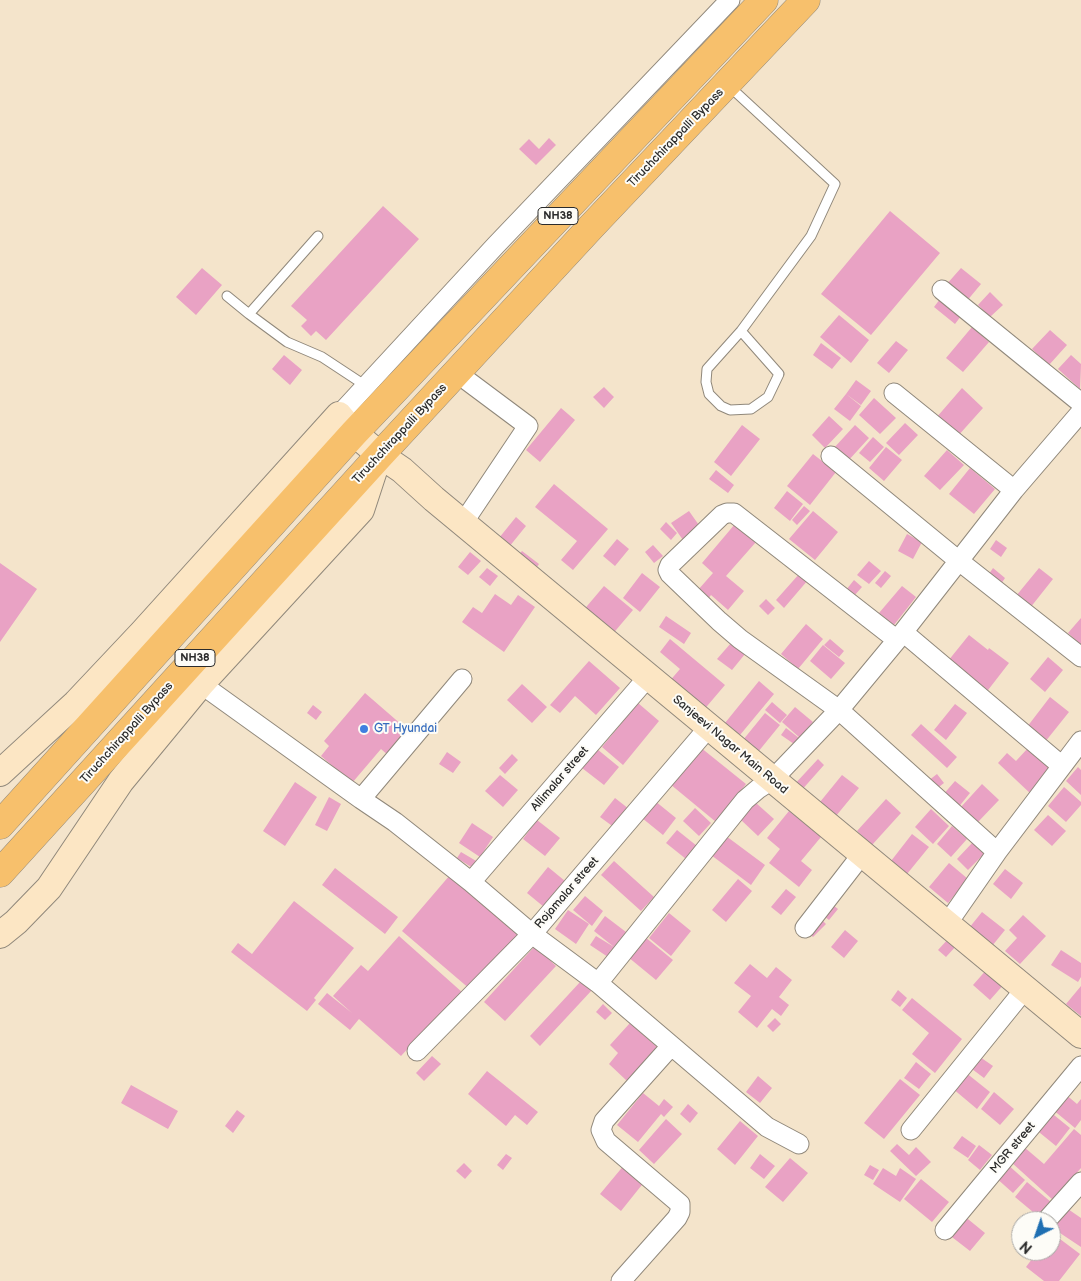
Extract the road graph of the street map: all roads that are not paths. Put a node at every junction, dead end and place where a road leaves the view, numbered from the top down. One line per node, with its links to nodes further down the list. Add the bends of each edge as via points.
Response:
1 (730, 0): 11 (street)
2 (764, 0): 15 (highway, NH38)
3 (806, 0): 4 (highway, Tiruchchirappalli Bypass / NH38)
4 (727, 84): 9 (lane, via 835,184 812,236); 10 (highway, Tiruchchirappalli Bypass / NH38)
5 (318, 236): 8 (lane)
6 (942, 290): 13 (street)
7 (227, 296): 8 (lane)
8 (249, 314): 11 (lane, via 287,342 322,357)
9 (741, 330): 9 (lane, via 707,369 709,394 730,410 750,409 768,397 779,374)
10 (457, 373): 16 (highway, Tiruchchirappalli Bypass / NH38); 19 (street, via 528,426)
11 (366, 386): 15 (street)
12 (894, 393): 18 (street)
13 (1081, 403)
14 (1081, 412): 18 (street)
15 (347, 424): 16 (main road, Sanjeevi Nagar Main Road); 30 (main road, via 76,703); 33 (highway, NH38)
16 (380, 455): 19 (main road, Sanjeevi Nagar Main Road); 25 (main road, via 361,510); 36 (highway, Tiruchchirappalli Bypass / NH38)
17 (831, 456): 20 (street)
18 (1014, 490): 20 (street)
19 (463, 523): 23 (main road, Sanjeevi Nagar Main Road)
20 (959, 561): 21 (street); 22 (street)
21 (900, 636): 26 (street); 26 (street, via 734,514 722,515 670,565 670,574 719,621); 29 (street)
22 (1081, 657)
23 (648, 677): 27 (main road, Sanjeevi Nagar Main Road); 37 (street, Allimalar street)
24 (462, 679): 32 (street)
25 (201, 684): 32 (street); 39 (main road, via 121,781 49,888)
26 (839, 710): 31 (street); 34 (street)
27 (709, 727): 31 (main road, Sanjeevi Nagar Main Road); 41 (street, Rojamalar street)
28 (1081, 741): 29 (street)
29 (1062, 766): 34 (street)
30 (0, 773)
31 (772, 780): 35 (main road, Sanjeevi Nagar Main Road); 42 (street, via 745,800)
32 (361, 799): 37 (street)
33 (0, 825)
34 (997, 852): 38 (street)
35 (863, 854): 38 (main road, Sanjeevi Nagar Main Road); 40 (street)
36 (6, 867)
37 (471, 882): 41 (street)
38 (947, 924): 43 (main road, Sanjeevi Nagar Main Road)
39 (8, 928)
40 (805, 928)
41 (532, 934): 42 (street); 46 (street, Rojamalar street)
42 (598, 983): 45 (street)
43 (1024, 989): 44 (main road, Sanjeevi Nagar Main Road); 48 (street)
44 (1081, 1035)
45 (671, 1046): 49 (street, via 767,1126); 53 (street, via 604,1121 601,1130 606,1141 680,1204 677,1218)
46 (417, 1051)
47 (1081, 1066): 52 (street, MGR street)
48 (911, 1130)
49 (799, 1144)
50 (1081, 1182): 51 (street)
51 (1055, 1211)
52 (945, 1230)
53 (621, 1281)

